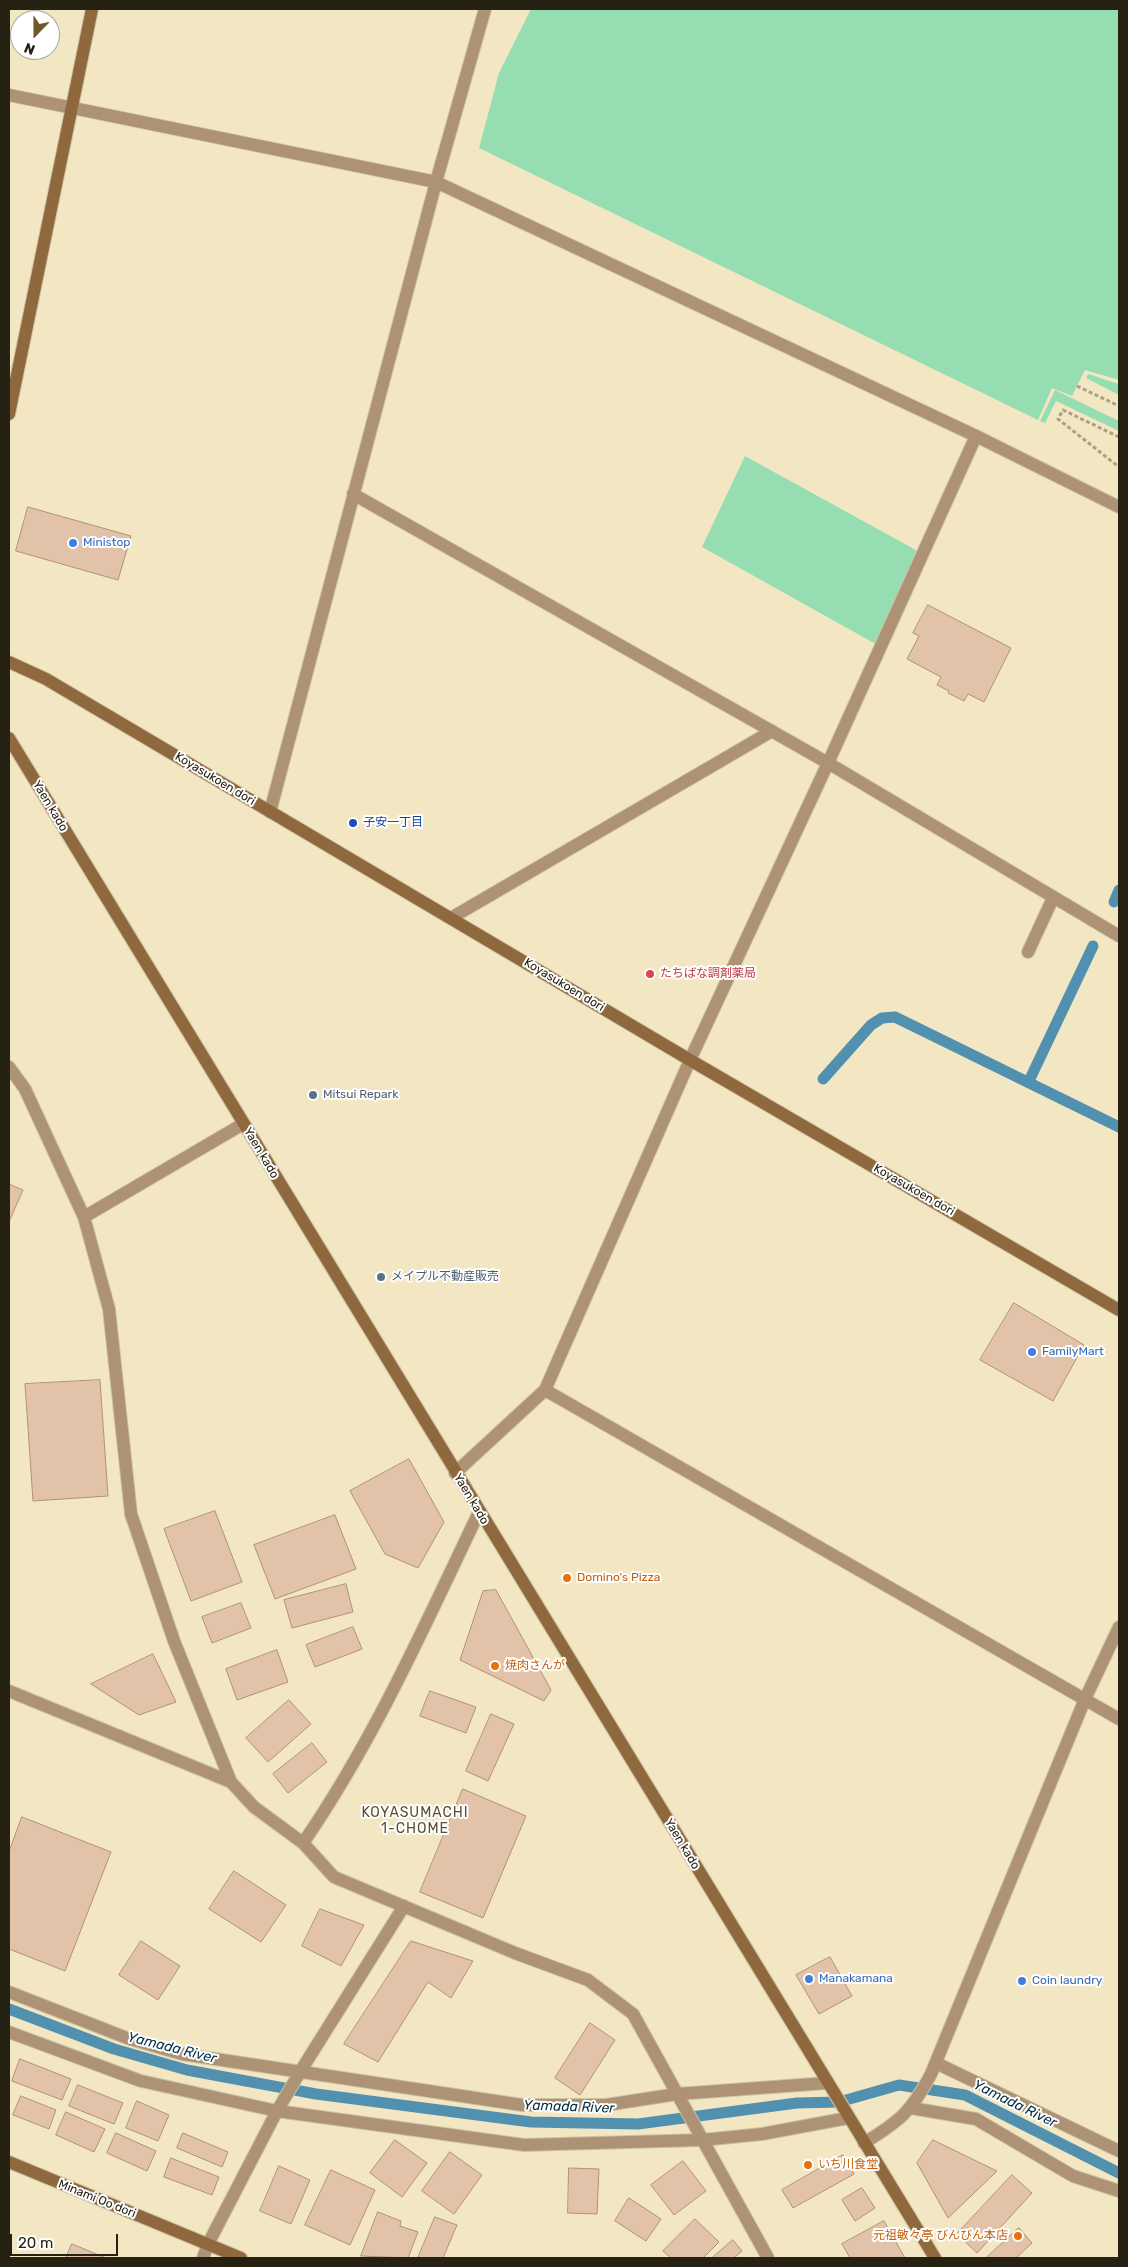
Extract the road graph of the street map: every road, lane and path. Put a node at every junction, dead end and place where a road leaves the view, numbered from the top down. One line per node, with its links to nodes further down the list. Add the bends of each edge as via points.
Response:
1 (92, 9): 4 (street)
2 (485, 9): 5 (street)
3 (9, 95): 4 (street)
4 (73, 107): 5 (street); 8 (street)
5 (436, 182): 9 (street); 12 (street)
6 (1077, 386): 7 (path)
7 (1119, 406)
8 (9, 414)
9 (976, 436): 13 (street); 17 (street)
10 (1119, 437): 11 (path, via 1063,410 1058,419)
11 (1119, 467)
12 (353, 494): 15 (street); 18 (street)
13 (1119, 507)
14 (9, 662): 18 (street, Koyasukoen dori, via 46,679)
15 (772, 731): 17 (street); 20 (street)
16 (9, 738): 25 (street, Yaen kado)
17 (828, 763): 19 (street); 23 (street)
18 (270, 812): 20 (street, Koyasukoen dori)
19 (1053, 898): 21 (street); 22 (street)
20 (451, 918): 23 (street, Koyasukoen dori)
21 (1119, 936)
22 (1028, 952)
23 (690, 1060): 27 (street, Koyasukoen dori); 28 (street)
24 (9, 1067): 26 (street, via 25,1089)
25 (243, 1124): 26 (street); 29 (street, Yaen kado)
26 (84, 1217): 35 (street, via 109,1309 130,1514 174,1641)
27 (1119, 1310)
28 (545, 1390): 29 (street); 33 (street)
29 (455, 1473): 30 (street, Yaen kado)
30 (479, 1512): 36 (street, via 369,1734 335,1797); 42 (street, Yaen kado)
31 (1119, 1627): 33 (street)
32 (9, 1691): 35 (street)
33 (1085, 1700): 34 (street); 40 (street)
34 (1119, 1719)
35 (231, 1782): 36 (street, via 254,1807)
36 (303, 1843): 37 (street, via 334,1878)
37 (404, 1906): 41 (street); 43 (street, via 596,1985 633,2014)
38 (9, 1992): 41 (street, via 127,2038 182,2054)
39 (9, 2032): 45 (street, via 141,2081)
40 (934, 2068): 44 (street); 49 (street)
41 (297, 2077): 43 (street, via 522,2105 606,2105); 45 (street)
42 (829, 2087): 43 (street); 46 (street, Yaen kado)
43 (679, 2097): 47 (street)
44 (915, 2104): 48 (street, via 896,2123); 51 (street, via 976,2119 1074,2176)
45 (280, 2106): 47 (street, via 524,2146); 52 (street)
46 (846, 2114): 47 (street, via 762,2134); 48 (street, Yaen kado)
47 (700, 2137): 55 (street)
48 (864, 2143): 56 (street, Yaen kado)
49 (1119, 2151)
50 (9, 2162): 52 (street, Minami Oo dori)
51 (1119, 2192)
52 (208, 2244): 53 (street); 54 (street, Minami Oo dori)
53 (203, 2258)
54 (240, 2258)
55 (768, 2258)
56 (935, 2258)

